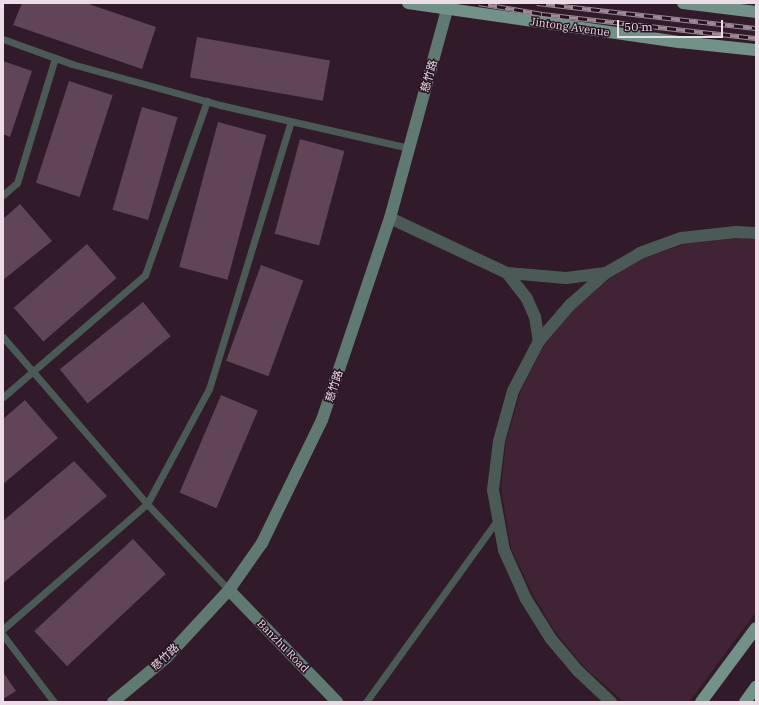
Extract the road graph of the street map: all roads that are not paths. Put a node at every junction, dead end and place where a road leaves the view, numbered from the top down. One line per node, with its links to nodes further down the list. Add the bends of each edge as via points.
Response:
1 (408, 3): 3 (main road, Jintong Avenue)
2 (688, 3): 4 (main road)
3 (447, 10): 6 (main road, Jintong Avenue); 10 (street, 慈竹路)
4 (756, 12)
5 (3, 39): 7 (lane)
6 (756, 50)
7 (54, 58): 8 (lane); 11 (lane, via 17,183)
8 (207, 101): 9 (lane); 18 (lane, via 145,275)
9 (291, 121): 10 (lane); 20 (lane, via 209,389)
10 (409, 148): 12 (street, 慈竹路)
11 (3, 194)
12 (390, 218): 14 (street); 22 (street, 慈竹路, via 322,420 262,544)
13 (756, 233): 15 (street, via 736,232 681,238 640,253)
14 (507, 273): 15 (street, via 566,278); 17 (street, via 527,299 535,318)
15 (606, 273): 17 (street, via 570,305)
16 (3, 336): 18 (lane)
17 (539, 340): 21 (street, via 513,391 499,441 493,490)
18 (33, 372): 19 (lane); 20 (lane)
19 (3, 397)
20 (147, 504): 22 (lane); 24 (lane)
21 (498, 518): 30 (lane); 31 (street, via 504,550 530,606 551,639 578,671)
22 (229, 590): 28 (street, 慈竹路, via 166,658); 29 (street, Banzhu Road)
23 (756, 628): 32 (main road)
24 (3, 629)
25 (3, 634): 27 (lane)
26 (756, 687): 33 (main road)
27 (54, 702)
28 (113, 702)
29 (337, 702)
30 (366, 702)
31 (611, 702)
32 (701, 702)
33 (745, 702)

